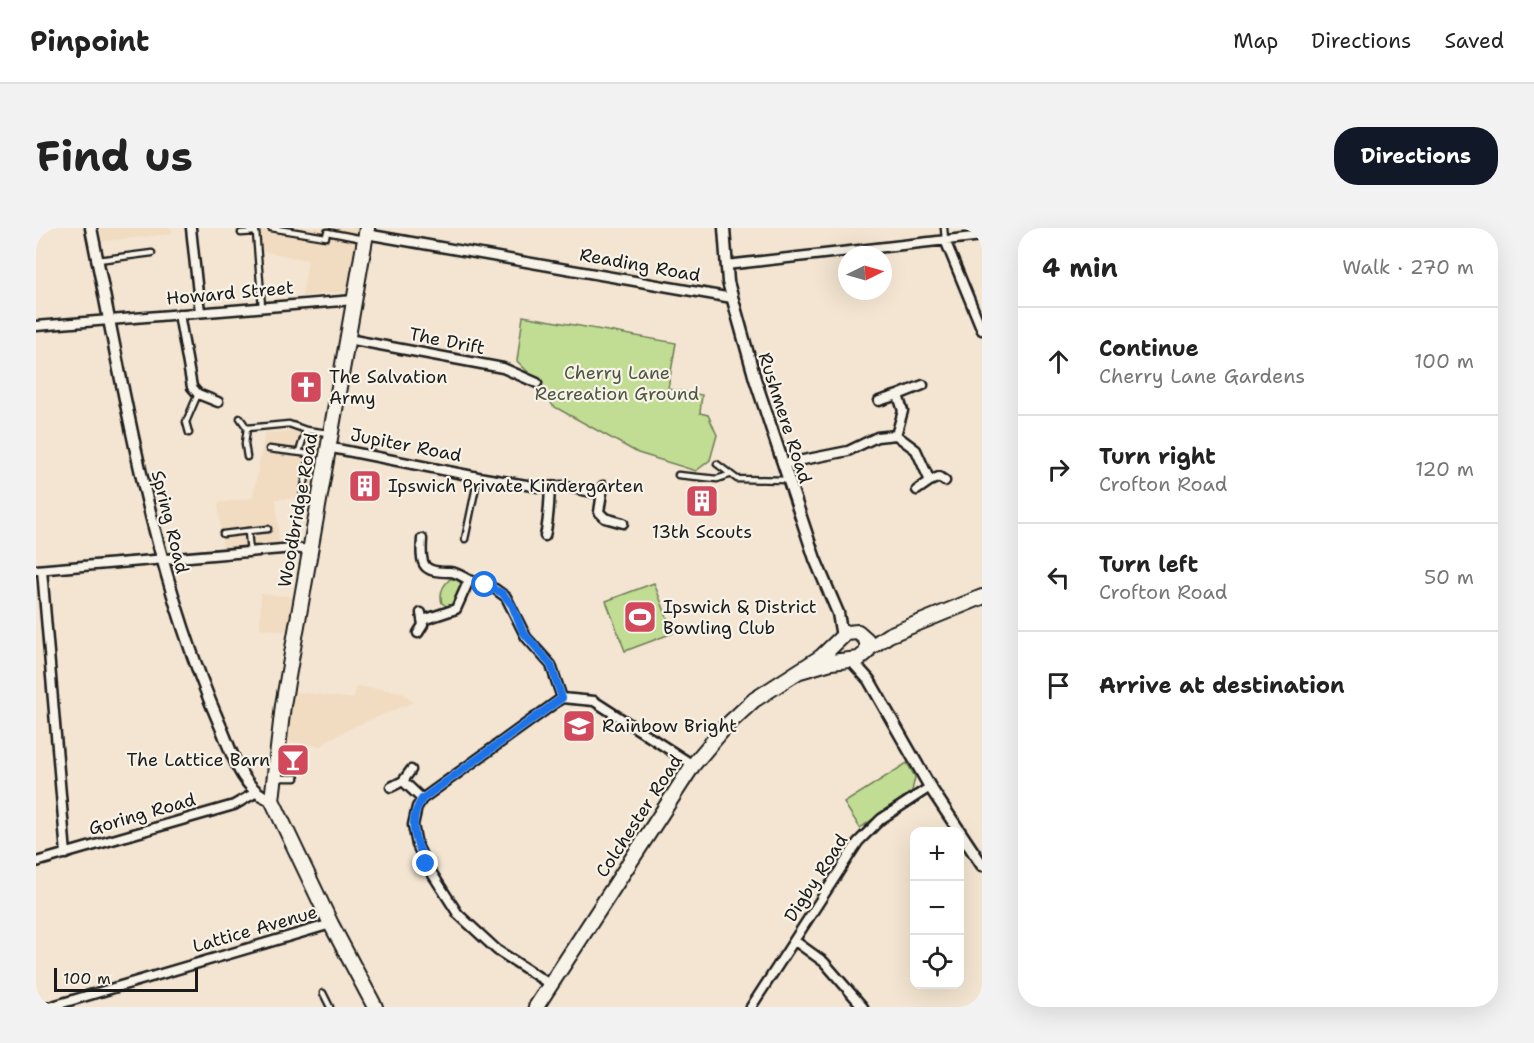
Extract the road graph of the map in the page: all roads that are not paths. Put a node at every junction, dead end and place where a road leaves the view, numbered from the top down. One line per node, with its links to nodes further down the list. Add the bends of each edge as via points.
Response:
1 (91, 228): 11 (street, Spring Road)
2 (191, 228): 16 (street)
3 (271, 228): 7 (lane, via 326,237 327,232)
4 (724, 228): 12 (street, Rushmere Road)
5 (944, 228): 9 (lane)
6 (241, 233): 15 (lane, via 256,232)
7 (366, 234): 13 (street, Reading Road); 14 (main road, Woodbridge Road)
8 (982, 236): 9 (street)
9 (945, 240): 12 (street); 20 (street)
10 (152, 253): 11 (lane)
11 (98, 260): 18 (street, Spring Road)
12 (726, 265): 13 (street, Rushmere Road)
13 (732, 298): 38 (street, Rushmere Road)
14 (354, 300): 15 (street, Howard Street); 21 (main road, Woodbridge Road)
15 (262, 307): 16 (street, Howard Street)
16 (200, 312): 17 (street, Howard Street)
17 (179, 314): 18 (street, Howard Street); 24 (street, via 192,387)
18 (109, 320): 19 (street, Howard Street); 57 (street, Spring Road, via 135,452)
19 (36, 326)
20 (982, 330)
21 (348, 339): 22 (street, The Drift, via 503,369); 33 (main road, Woodbridge Road)
22 (537, 383)
23 (923, 385): 25 (street)
24 (198, 394): 27 (street); 31 (lane, via 186,422)
25 (898, 395): 26 (street); 32 (street, via 903,411)
26 (879, 401)
27 (218, 402)
28 (240, 418): 29 (lane)
29 (247, 428): 30 (lane, via 289,424); 36 (lane)
30 (306, 430): 33 (lane); 35 (lane)
31 (189, 434)
32 (896, 435): 38 (street, via 878,437 848,451); 43 (street, via 916,450)
33 (328, 440): 41 (street, Jupiter Road); 55 (main road, Woodbridge Road)
34 (269, 450): 35 (lane)
35 (299, 452): 47 (lane, via 310,454)
36 (247, 457)
37 (717, 464): 40 (lane)
38 (783, 464): 42 (street, Rushmere Road)
39 (678, 475): 40 (lane, via 717,479)
40 (729, 475): 42 (lane, via 737,479)
41 (478, 477): 45 (street, Jupiter Road); 53 (lane, Jupiter Road)
42 (788, 480): 63 (street, Rushmere Road, via 815,559)
43 (930, 481): 44 (street, via 939,477); 46 (street)
44 (945, 481)
45 (550, 487): 48 (street, Jupiter Road, via 602,490 599,512); 52 (street)
46 (917, 490)
47 (303, 493)
48 (623, 523)
49 (268, 529): 50 (lane)
50 (248, 531): 51 (lane); 56 (lane)
51 (223, 534)
52 (545, 536)
53 (465, 538)
54 (422, 539): 59 (street, via 421,557 426,568)
55 (309, 550): 56 (street); 72 (main road, Woodbridge Road)
56 (250, 553): 57 (street)
57 (162, 560): 58 (street); 76 (street, Spring Road, via 207,694)
58 (39, 570): 79 (street)
59 (469, 580): 61 (street, via 456,609 422,617); 68 (street, via 506,597 523,632 551,665)
60 (982, 597): 62 (main road)
61 (418, 633)
62 (890, 634): 63 (main road); 64 (main road)
63 (850, 635): 64 (main road); 65 (main road, via 839,649); 66 (main road, Colchester Road)
64 (866, 652): 65 (main road, Colchester Road); 67 (street)
65 (850, 660): 66 (main road, Colchester Road); 67 (street)
66 (800, 671): 69 (main road, Colchester Road, via 754,700)
67 (869, 680): 75 (street)
68 (562, 698): 69 (street, via 594,701); 77 (street)
69 (693, 765): 84 (main road, Colchester Road)
70 (411, 770): 73 (street)
71 (296, 777): 72 (lane)
72 (276, 778): 78 (main road, Woodbridge Road)
73 (403, 781): 74 (street); 77 (street)
74 (391, 787)
75 (930, 787): 81 (street); 83 (street, Digby Road, via 866,832)
76 (255, 792): 78 (street); 79 (street, Goring Road, via 234,805)
77 (422, 799): 84 (street, via 414,815 413,833 447,900 487,942)
78 (272, 800): 82 (main road, via 298,843)
79 (66, 854): 80 (street, Goring Road)
80 (36, 862)
81 (982, 865)
82 (331, 924): 86 (street, Lattice Avenue); 88 (main road)
83 (795, 941): 90 (street, Digby Road); 91 (street, via 824,962)
84 (551, 985): 89 (main road, Colchester Road)
85 (323, 993): 87 (lane)
86 (49, 1007)
87 (330, 1007)
88 (375, 1007)
89 (536, 1007)
90 (751, 1007)
91 (862, 1007)

